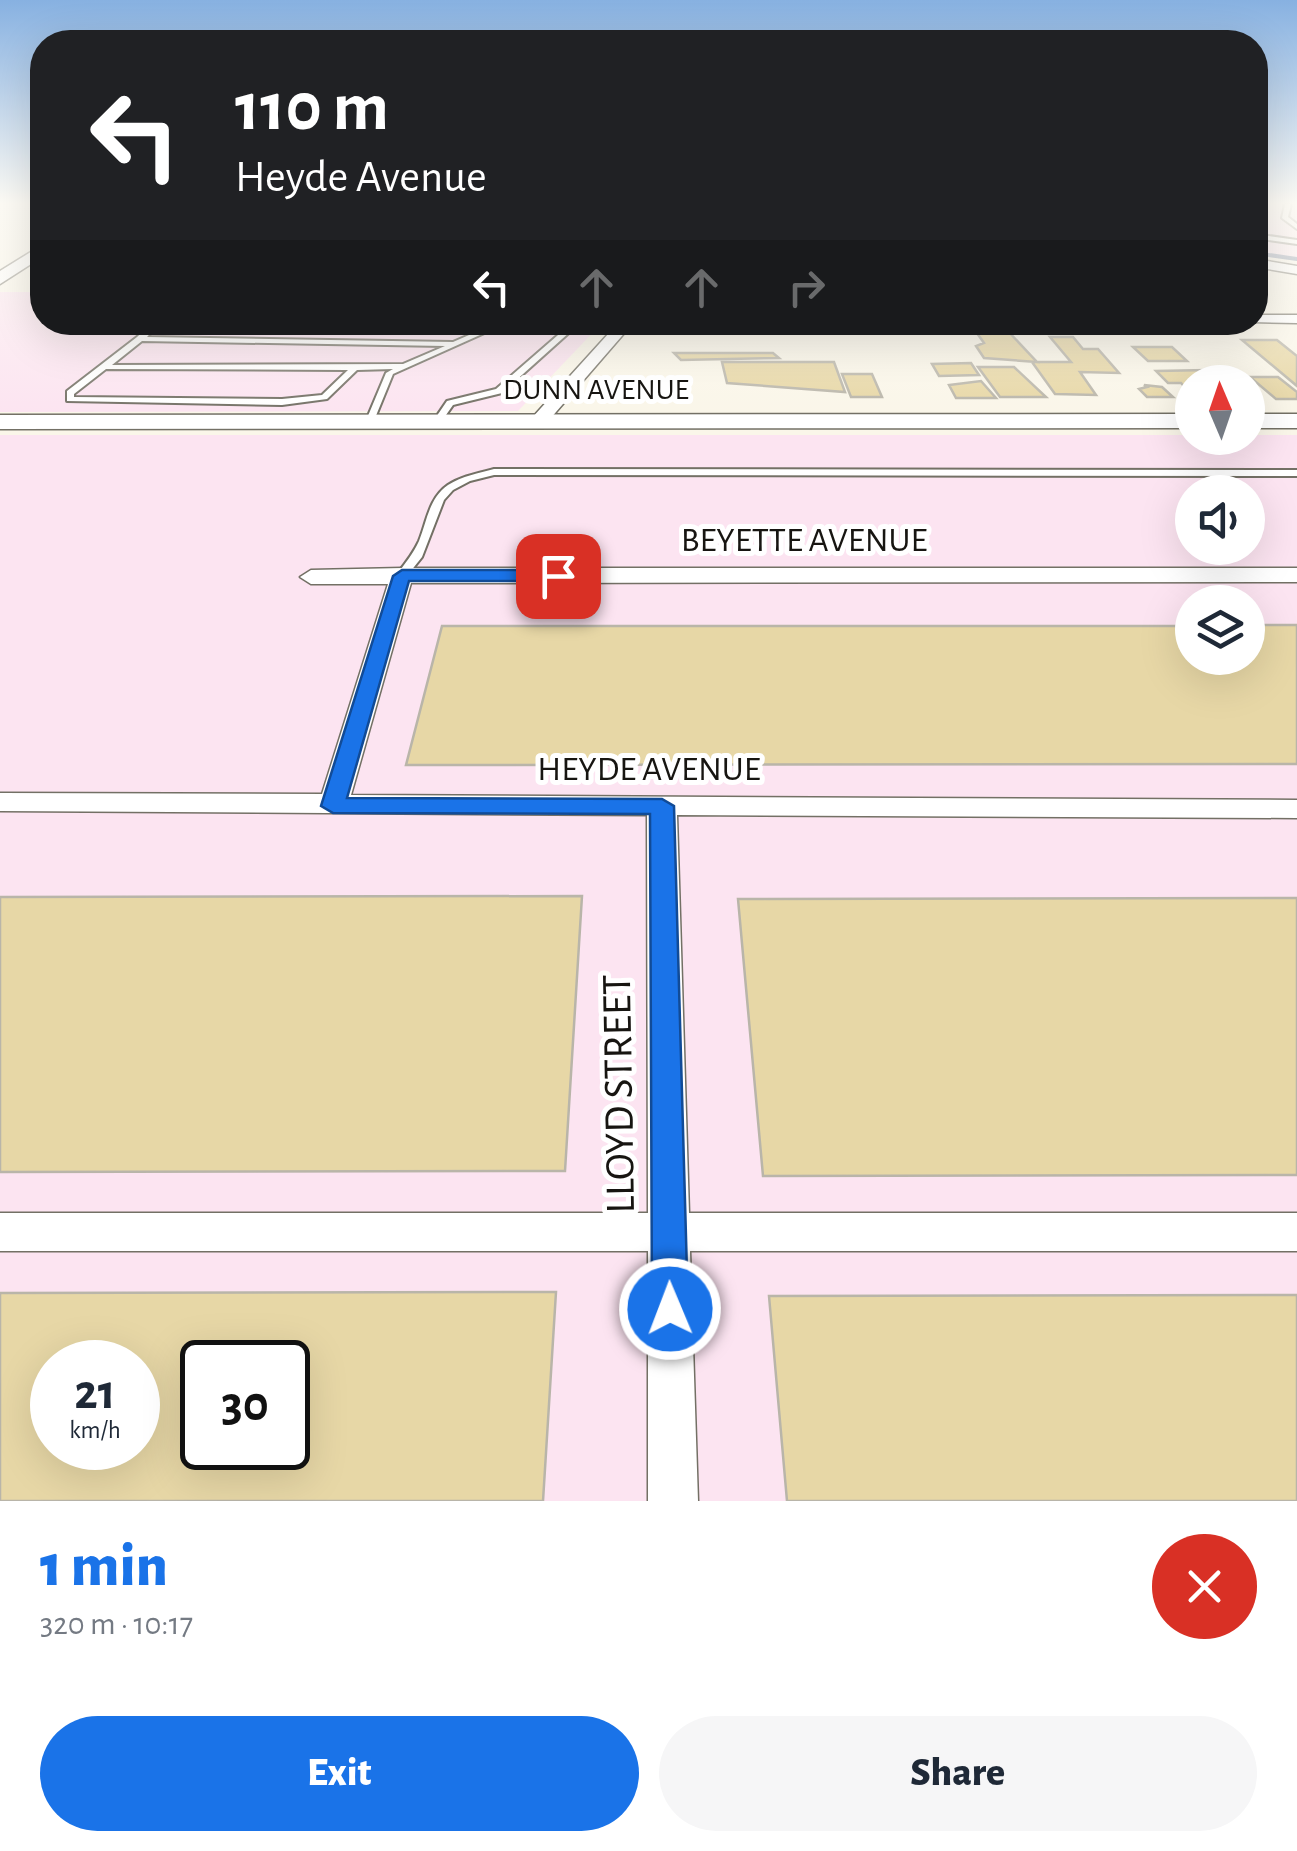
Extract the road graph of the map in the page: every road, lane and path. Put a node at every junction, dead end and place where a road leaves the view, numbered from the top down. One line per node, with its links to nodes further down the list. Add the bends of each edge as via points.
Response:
1 (1268, 319): 2 (street)
2 (1297, 319)
3 (145, 335): 7 (lane)
4 (474, 335): 8 (lane)
5 (563, 335): 17 (lane, via 500,391 450,403)
6 (616, 335): 18 (street)
7 (140, 340): 8 (lane); 10 (lane)
8 (451, 344): 9 (lane)
9 (400, 366): 11 (lane); 16 (lane, via 386,378)
10 (105, 367): 11 (lane); 11 (lane, via 70,399 324,397)
11 (355, 368)
12 (1175, 421): 18 (main road, DUNN AVENUE)
13 (1265, 421): 14 (main road)
14 (1297, 421)
15 (0, 422): 16 (main road, DUNN AVENUE)
16 (369, 422): 17 (main road, DUNN AVENUE)
17 (436, 422): 18 (main road, DUNN AVENUE)
18 (537, 423)
19 (1297, 473): 22 (lane, via 494,472 458,479 438,494 422,555)
20 (1297, 575): 22 (street, BEYETTE AVENUE)
21 (311, 576): 22 (street, BEYETTE AVENUE)
22 (402, 576): 24 (street)
23 (0, 802): 24 (street, HEYDE AVENUE)
24 (333, 806): 25 (street, HEYDE AVENUE)
25 (662, 806): 26 (street, HEYDE AVENUE); 28 (street, LLOYD STREET)
26 (1297, 810)
27 (0, 1232): 28 (street)
28 (669, 1232): 29 (street); 30 (street, LLOYD STREET)
29 (1297, 1232)
30 (673, 1501)

